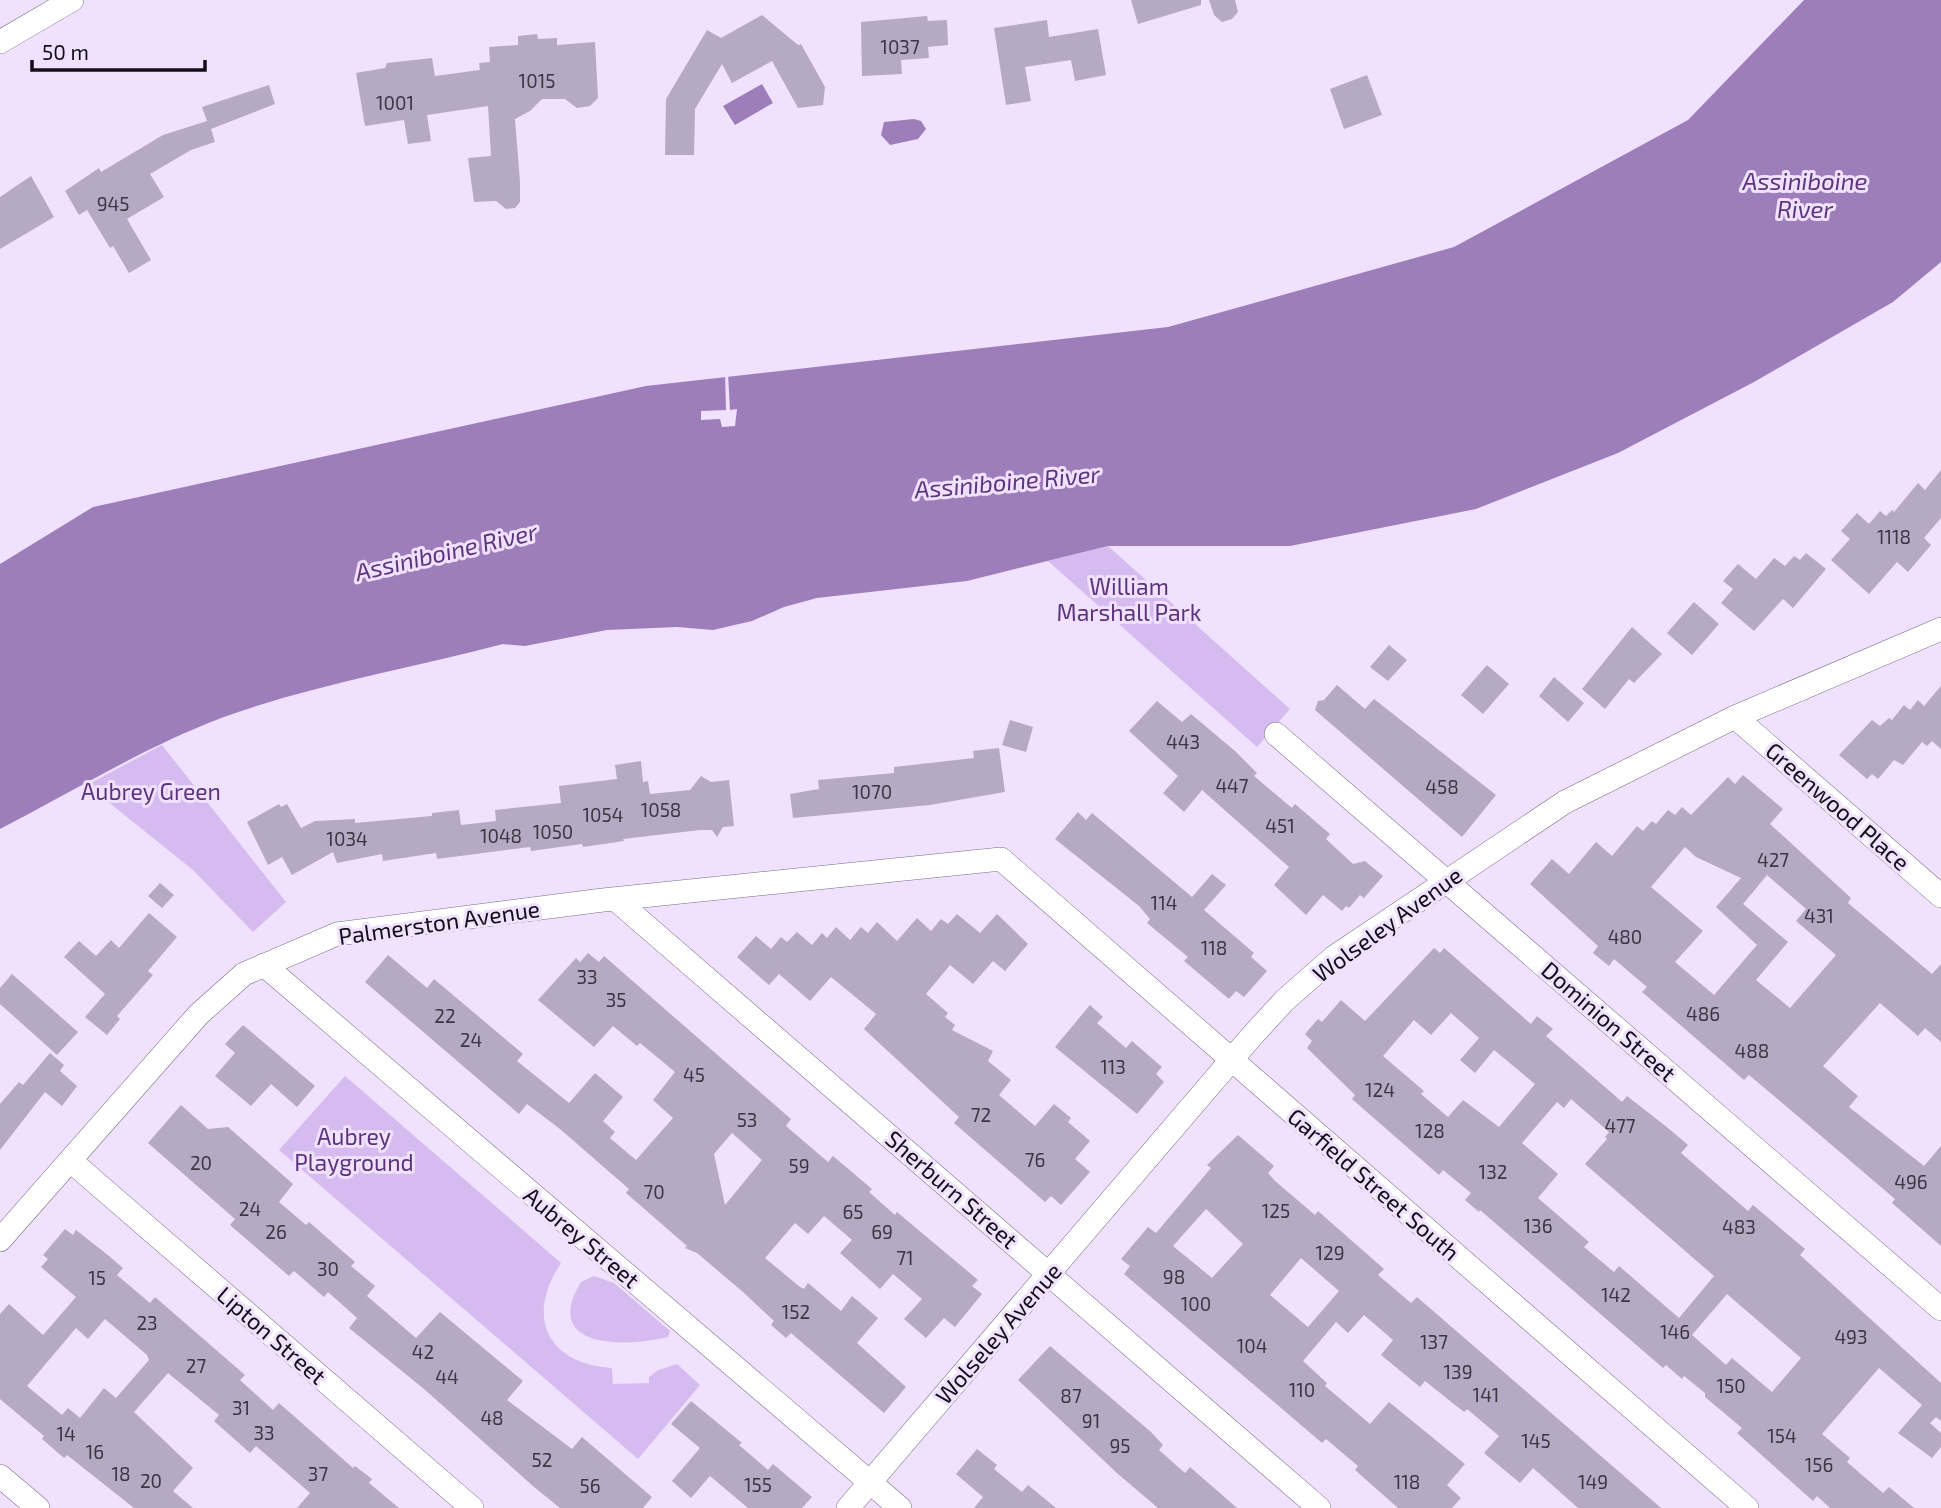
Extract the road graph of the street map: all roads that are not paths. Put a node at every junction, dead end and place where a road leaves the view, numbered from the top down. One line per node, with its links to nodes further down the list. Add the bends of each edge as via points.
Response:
1 (72, 0): 2 (street)
2 (0, 41)
3 (1941, 629): 4 (street, Wolseley Avenue)
4 (1735, 717): 7 (street, Wolseley Avenue, via 1565,802); 8 (street, Greenwood Place)
5 (1276, 734): 7 (street, Dominion Street)
6 (1002, 859): 9 (street, Palmerston Avenue); 11 (street, Garfield Street South)
7 (1446, 879): 11 (street, Wolseley Avenue, via 1334,957 1285,1000); 15 (street, Dominion Street)
8 (1941, 896)
9 (615, 899): 10 (street, Palmerston Avenue, via 337,934); 14 (street, Sherburn Street)
10 (264, 965): 12 (street, Palmerston Avenue, via 244,974 199,1014); 17 (street, Aubrey Street)
11 (1232, 1061): 14 (street, Wolseley Avenue); 23 (street, Garfield Street South)
12 (72, 1162): 13 (street, Palmerston Avenue); 19 (street, Lipton Street)
13 (0, 1240)
14 (1049, 1273): 17 (street, Wolseley Avenue); 22 (street, Sherburn Street)
15 (1941, 1308)
16 (0, 1476): 18 (street)
17 (870, 1482): 20 (street, Wolseley Avenue); 21 (street, Aubrey Street)
18 (38, 1508)
19 (472, 1508)
20 (848, 1508)
21 (900, 1508)
22 (1319, 1508)
23 (1747, 1508)

